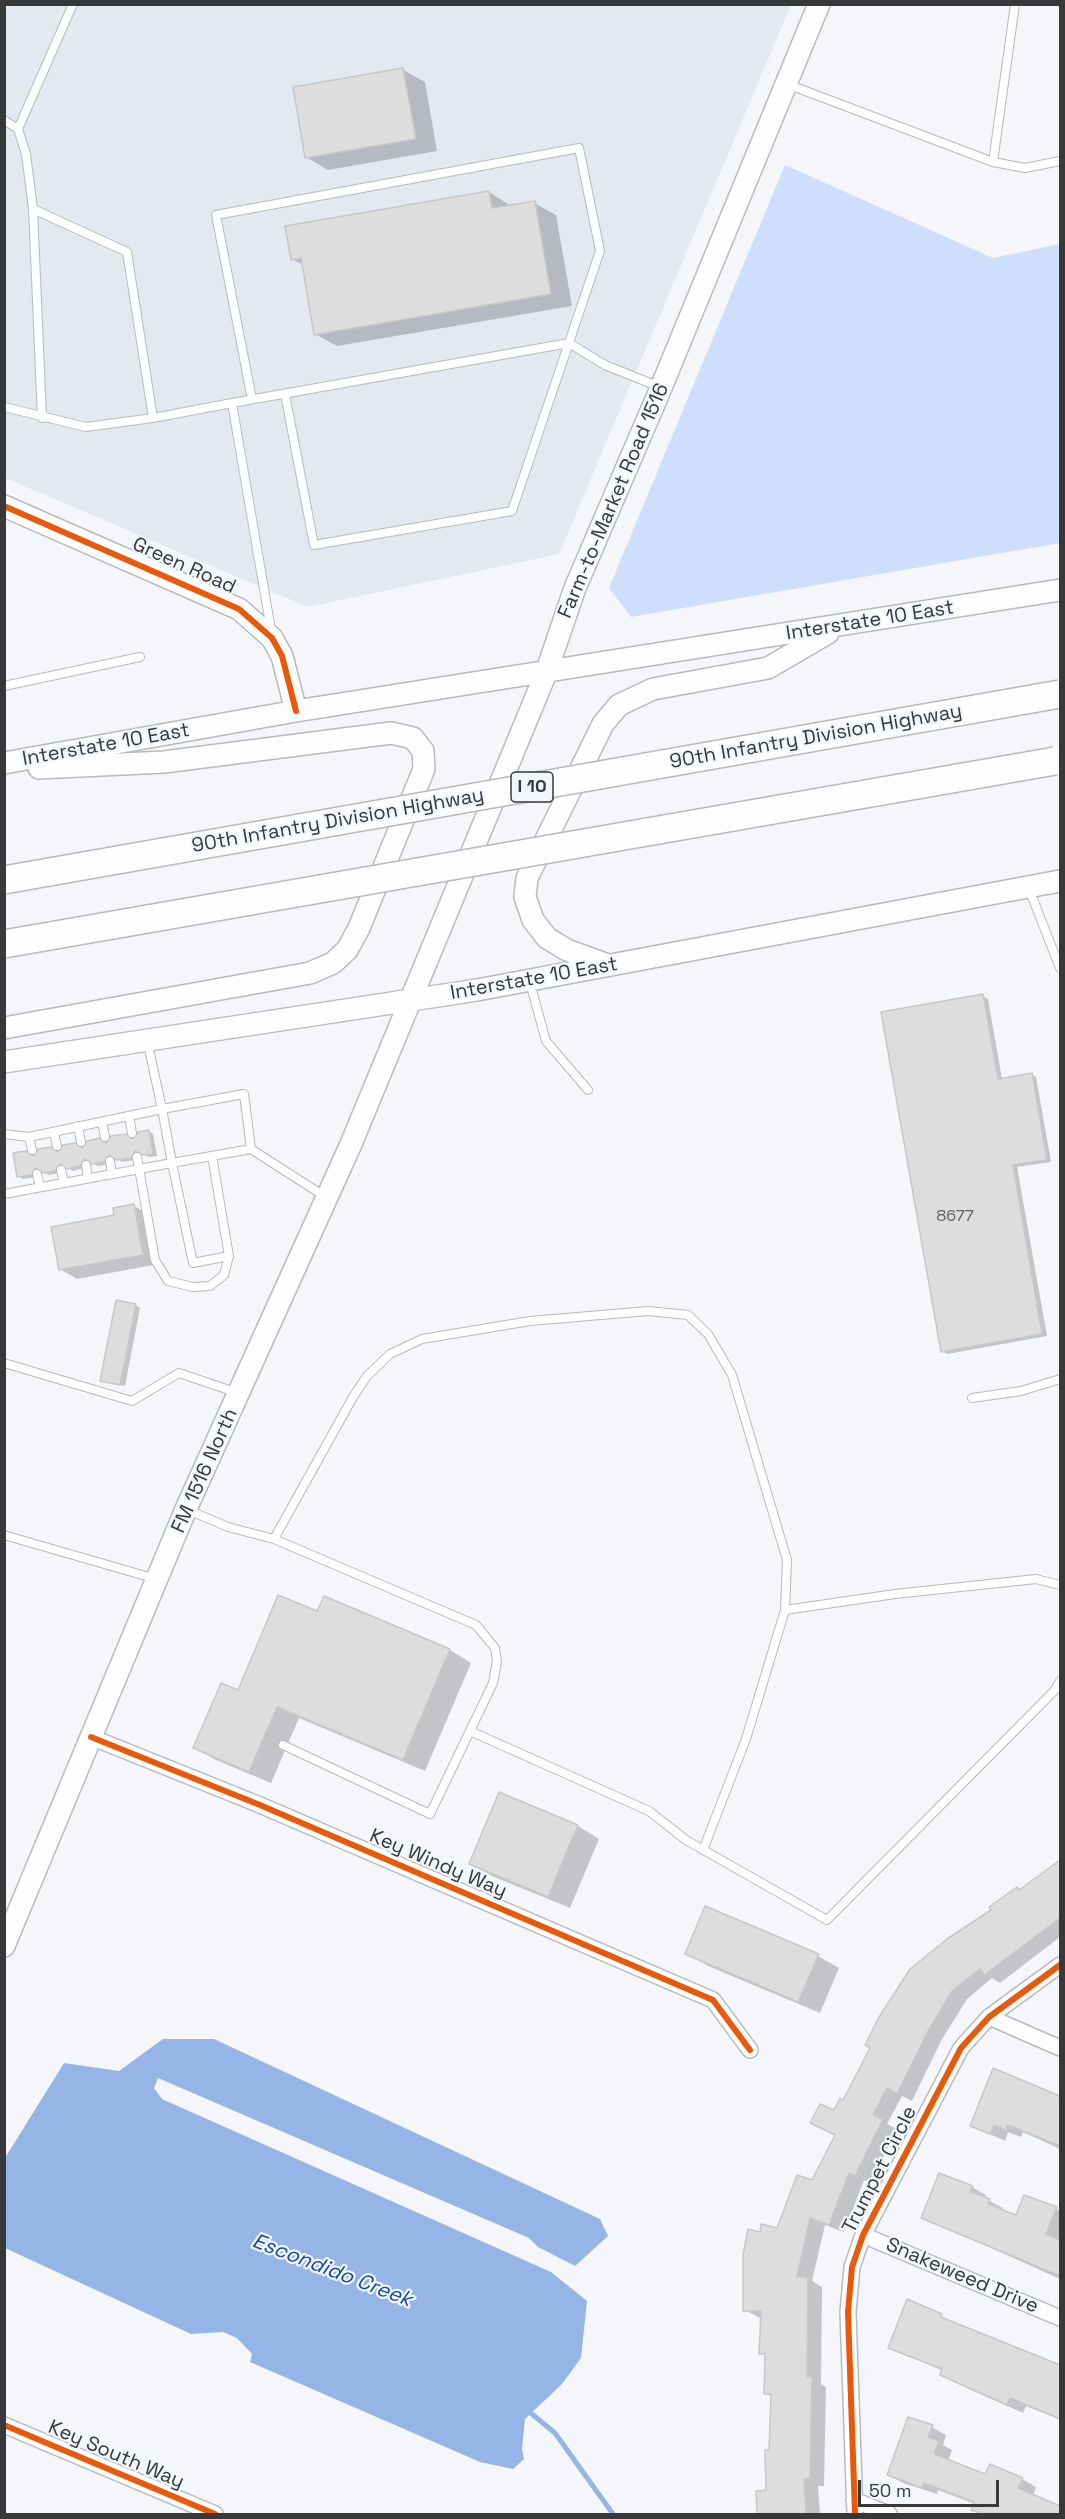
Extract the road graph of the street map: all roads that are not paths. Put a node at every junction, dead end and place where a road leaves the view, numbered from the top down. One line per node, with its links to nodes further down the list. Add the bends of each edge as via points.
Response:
1 (73, 4): 6 (lane)
2 (819, 4): 4 (main road, Farm-to-Market Road 1516)
3 (1015, 4): 8 (lane)
4 (785, 83): 8 (lane); 11 (main road, Farm-to-Market Road 1516)
5 (4, 120): 6 (lane)
6 (18, 129): 9 (lane, via 26,154)
7 (1060, 160): 8 (lane, via 1025,168)
8 (993, 162)
9 (33, 209): 16 (lane); 17 (lane, via 127,252)
10 (569, 343): 11 (lane, via 605,365); 12 (lane); 12 (lane, via 512,511 314,545); 13 (lane, via 600,251 579,148 216,215)
11 (662, 387): 23 (main road, Farm-to-Market Road 1516, via 575,588)
12 (285, 394): 13 (lane)
13 (252, 399): 14 (lane)
14 (232, 403): 17 (lane); 21 (lane)
15 (4, 407): 16 (lane)
16 (42, 418): 17 (lane, via 86,427)
17 (153, 418)
18 (4, 506): 21 (main road, Green Road, via 214,596 239,609)
19 (1060, 590): 20 (main road, Interstate 10 East)
20 (838, 627): 23 (main road, Interstate 10 East); 34 (main road, via 768,668 653,690 619,705 603,724 527,878 525,897 533,920 547,938)
21 (272, 638): 26 (main road, Green Road, via 282,656)
22 (140, 657): 24 (lane)
23 (546, 673): 26 (main road, Interstate 10 East); 37 (main road, Farm-to-Market Road 1516)
24 (4, 686)
25 (1060, 694): 30 (highway, 90th Infantry Division Highway / I 10, bridge)
26 (296, 711): 28 (main road, Interstate 10 East)
27 (1055, 761): 33 (highway, bridge)
28 (4, 763)
29 (4, 770): 38 (main road, via 164,762 391,733 413,738 423,751 424,769 359,928 347,950 333,963 310,973)
30 (4, 880)
31 (1060, 881): 32 (main road, Interstate 10 East)
32 (1029, 889): 34 (main road, Interstate 10 East); 35 (lane)
33 (4, 944)
34 (611, 966): 36 (main road, Interstate 10 East)
35 (1060, 968)
36 (530, 980): 37 (main road, Interstate 10 East); 41 (lane, via 546,1041)
37 (412, 998): 39 (main road, Interstate 10 East); 68 (main road, FM 1516 North)
38 (4, 1028)
39 (146, 1039): 40 (main road, Interstate 10 East); 42 (lane)
40 (4, 1062)
41 (588, 1090)
42 (162, 1109): 43 (lane); 53 (lane, via 244,1094); 58 (lane)
43 (129, 1116): 44 (lane); 47 (lane)
44 (102, 1122): 45 (lane); 50 (lane)
45 (78, 1126): 46 (lane); 51 (lane)
46 (54, 1132): 49 (lane); 52 (lane)
47 (132, 1133)
48 (4, 1134): 49 (lane)
49 (29, 1137): 54 (lane)
50 (105, 1137)
51 (81, 1142)
52 (57, 1146)
53 (251, 1149): 56 (lane); 68 (lane)
54 (32, 1150)
55 (137, 1156): 60 (lane)
56 (212, 1156): 58 (lane); 69 (lane)
57 (110, 1161): 63 (lane)
58 (172, 1163): 60 (lane); 69 (lane, via 193,1263)
59 (86, 1165): 64 (lane)
60 (139, 1169): 63 (lane); 69 (lane, via 155,1260 168,1281 193,1287 210,1286 224,1275)
61 (61, 1170): 65 (lane)
62 (37, 1174): 66 (lane)
63 (112, 1174): 64 (lane)
64 (88, 1179): 65 (lane)
65 (64, 1183): 66 (lane)
66 (40, 1187): 67 (lane)
67 (4, 1194)
68 (326, 1197): 72 (main road, FM 1516 North)
69 (229, 1256)
70 (4, 1363): 72 (lane, via 132,1401 179,1373)
71 (1060, 1379): 73 (lane)
72 (240, 1393): 74 (main road, FM 1516 North)
73 (972, 1398)
74 (186, 1509): 76 (lane, via 228,1527); 77 (main road, FM 1516 North)
75 (4, 1535): 77 (lane)
76 (274, 1539): 79 (lane, via 352,1397 390,1354 422,1339 530,1321 648,1311 688,1315 708,1334 732,1375 787,1560); 81 (lane, via 476,1626 486,1635 495,1648 497,1661 493,1683)
77 (157, 1579): 82 (main road, FM 1516 North)
78 (1060, 1585): 79 (lane, via 1036,1579)
79 (785, 1610): 84 (lane, via 746,1739)
80 (1060, 1681): 84 (lane, via 826,1920)
81 (470, 1731): 83 (lane, via 430,1814); 84 (lane, via 649,1811)
82 (91, 1737): 85 (main road, FM 1516 North); 89 (street, Key Windy Way, via 260,1805 713,2000)
83 (283, 1745)
84 (703, 1850)
85 (4, 1947)
86 (1060, 1965): 87 (street, Trumpet Circle)
87 (989, 2017): 88 (street); 90 (street, Trumpet Circle, via 961,2048)
88 (1060, 2048)
89 (750, 2050)
90 (863, 2235): 91 (street, Snakeweed Drive); 93 (street, Trumpet Circle, via 852,2267 848,2312)
91 (1060, 2318)
92 (4, 2425): 94 (street, Key South Way)
93 (855, 2507): 95 (street)
94 (214, 2514)
95 (890, 2514)

